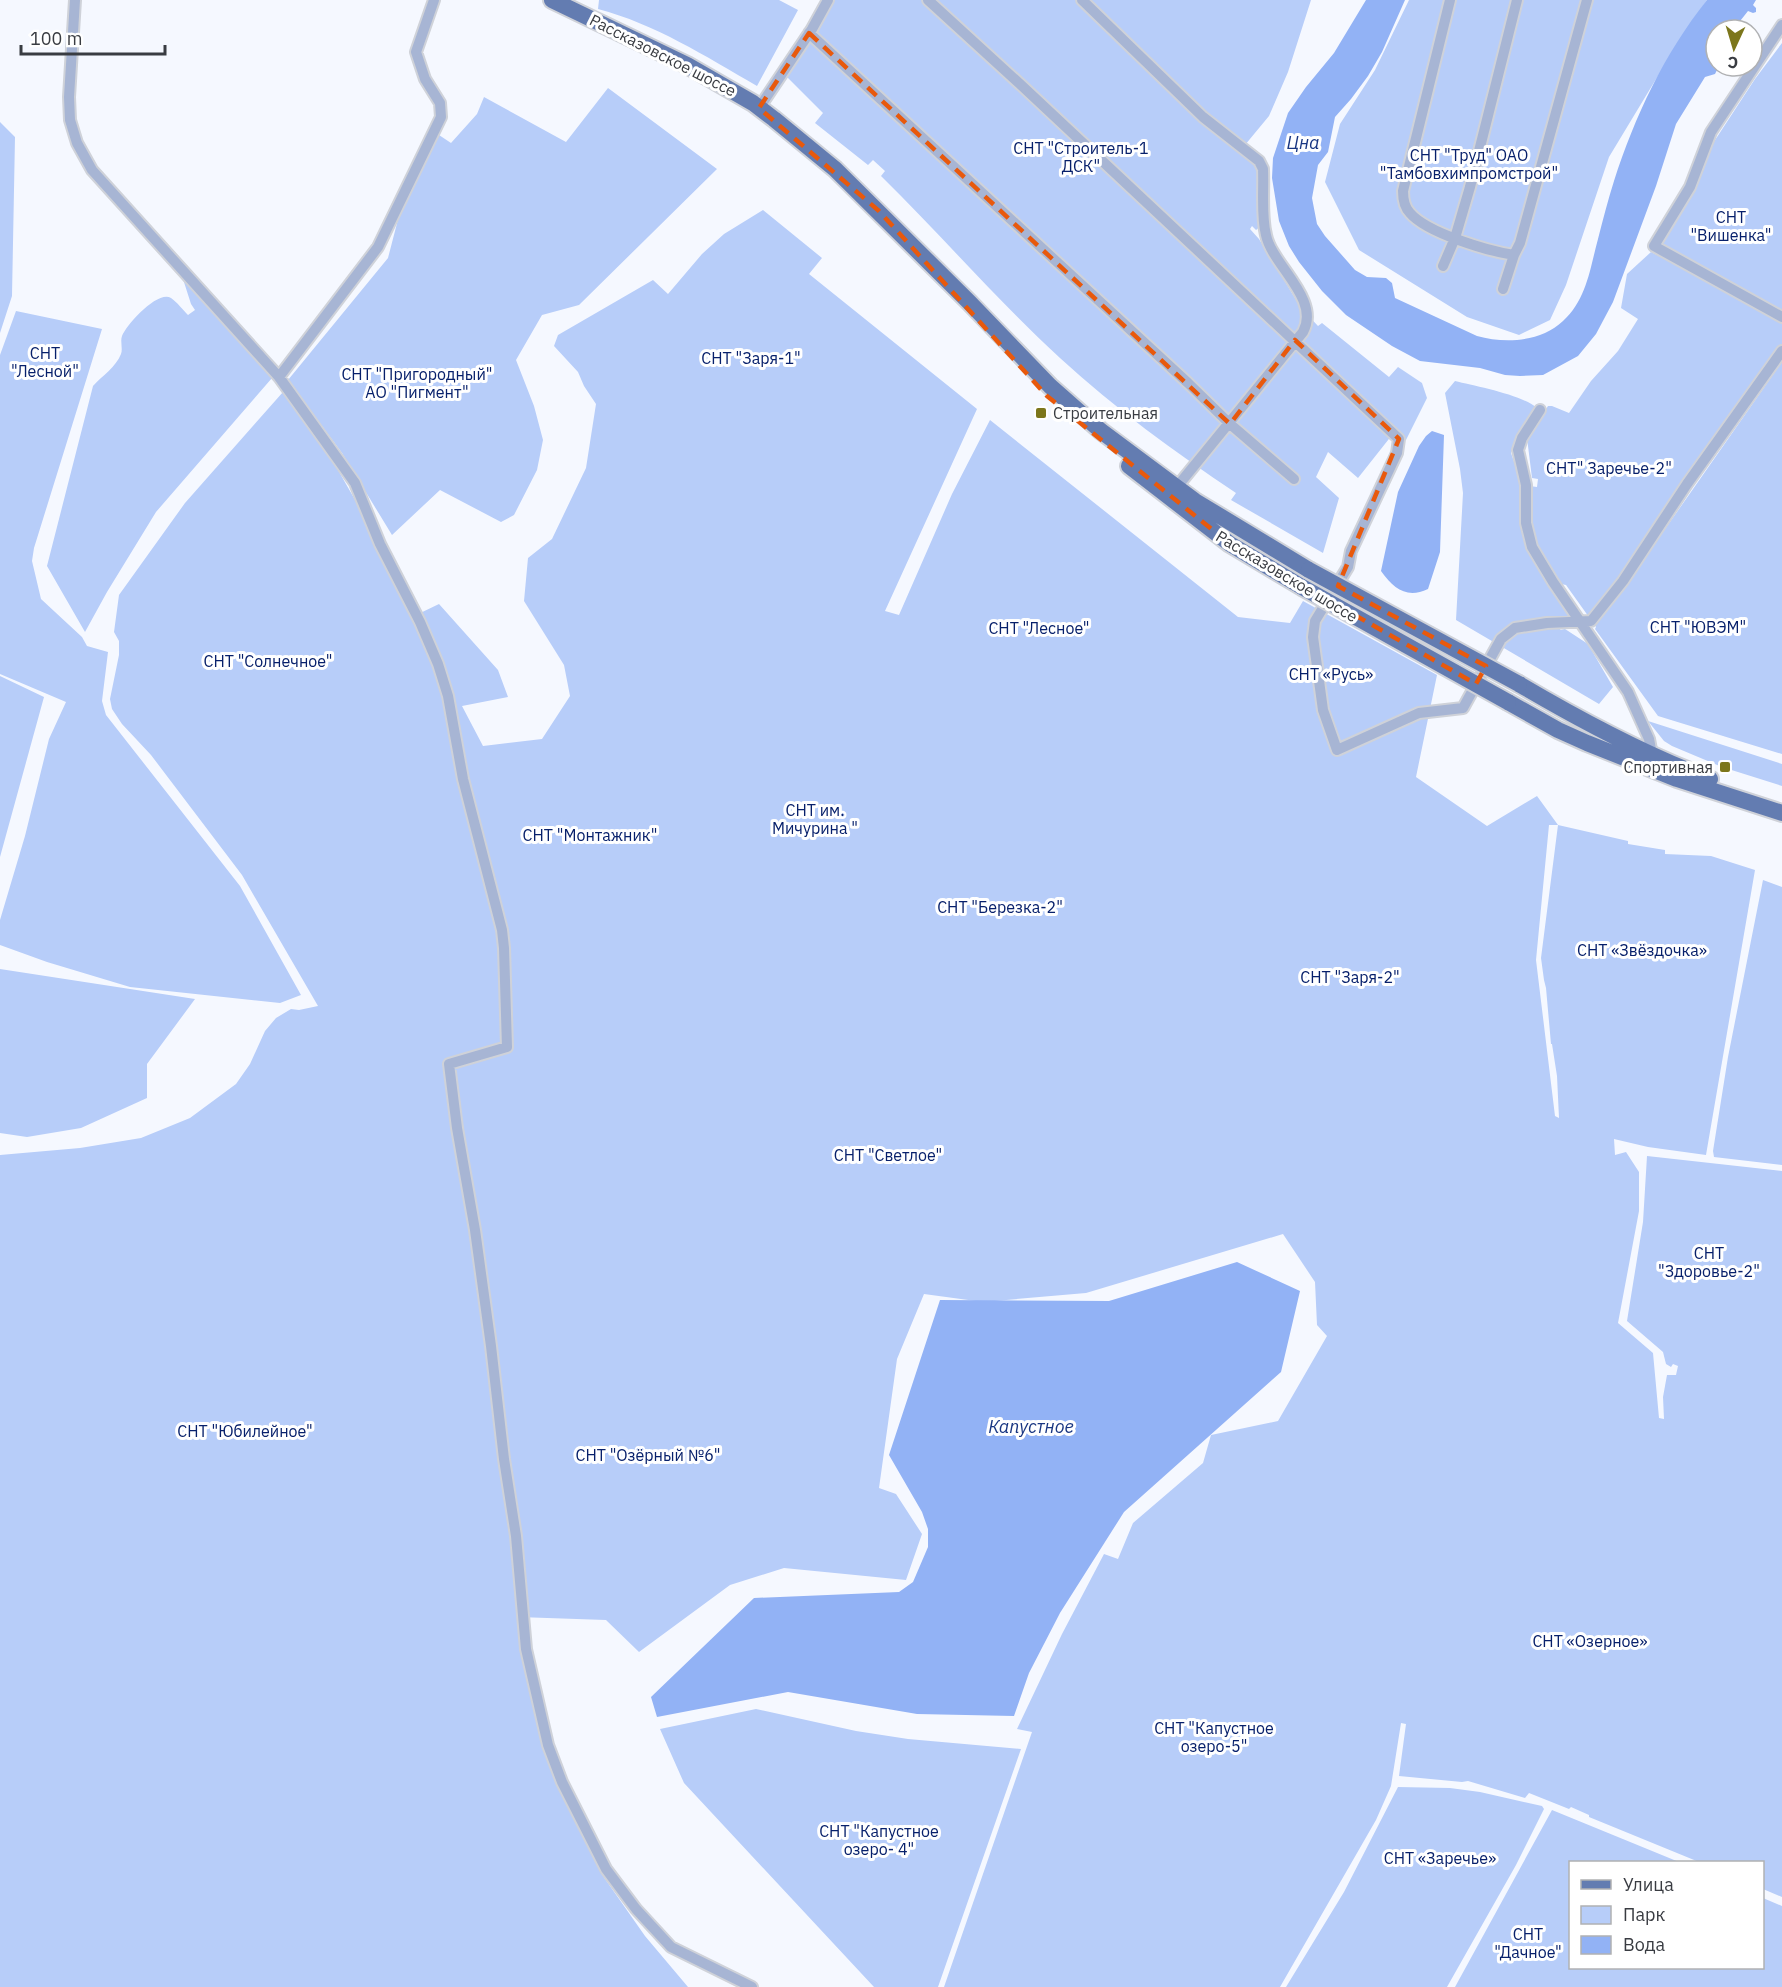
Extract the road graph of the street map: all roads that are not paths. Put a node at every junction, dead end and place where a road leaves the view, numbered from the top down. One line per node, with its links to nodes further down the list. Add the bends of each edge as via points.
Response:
1 (75, 0): 21 (street, via 69,97 77,143 92,170)
2 (435, 0): 21 (street, via 416,52 425,79 440,103 441,117 378,247)
3 (552, 0): 12 (main road, Рассказовское шоссе, via 687,64)
4 (828, 0): 11 (street)
5 (928, 0): 19 (street)
6 (1082, 0): 19 (street, via 1203,117 1262,164 1266,237 1308,313 1306,326)
7 (1450, 0): 14 (street, via 1403,198 1415,219)
8 (1516, 0): 14 (street)
9 (1587, 0): 15 (street)
10 (1782, 25): 18 (street, via 1711,132 1690,187 1654,246)
11 (809, 33): 12 (street); 23 (street)
12 (759, 108): 13 (main road, Рассказовское шоссе, via 835,169)
13 (879, 212): 25 (main road, Рассказовское шоссе, via 1050,386); 29 (main road, Рассказовское шоссе, bridge, via 961,308 1047,396 1230,544 1302,588 1587,743 1677,779)
14 (1455, 238): 15 (street); 16 (street)
15 (1514, 255): 17 (street)
16 (1443, 266)
17 (1503, 289)
18 (1782, 317)
19 (1295, 340): 23 (street); 26 (street, via 1399,439 1351,551 1348,567 1315,621 1313,637 1323,710 1337,750 1419,713 1463,708 1501,639 1515,628)
20 (1782, 351): 26 (street, via 1623,580 1591,621)
21 (279, 377): 30 (street, via 354,483 438,664 502,930 507,1047 449,1064 491,1346 516,1536 526,1649 548,1745 606,1869 636,1909 671,1947)
22 (1540, 410): 26 (street, via 1518,445 1526,485 1527,531 1538,557)
23 (1230, 424): 24 (street); 25 (street)
24 (1294, 478)
25 (1176, 488): 27 (main road, Рассказовское шоссе, bridge, via 1309,570 1579,720)
26 (1580, 622): 27 (street, via 1628,692)
27 (1652, 755): 28 (main road, Рассказовское шоссе)
28 (1782, 802)
29 (1782, 813)
30 (752, 1987)

